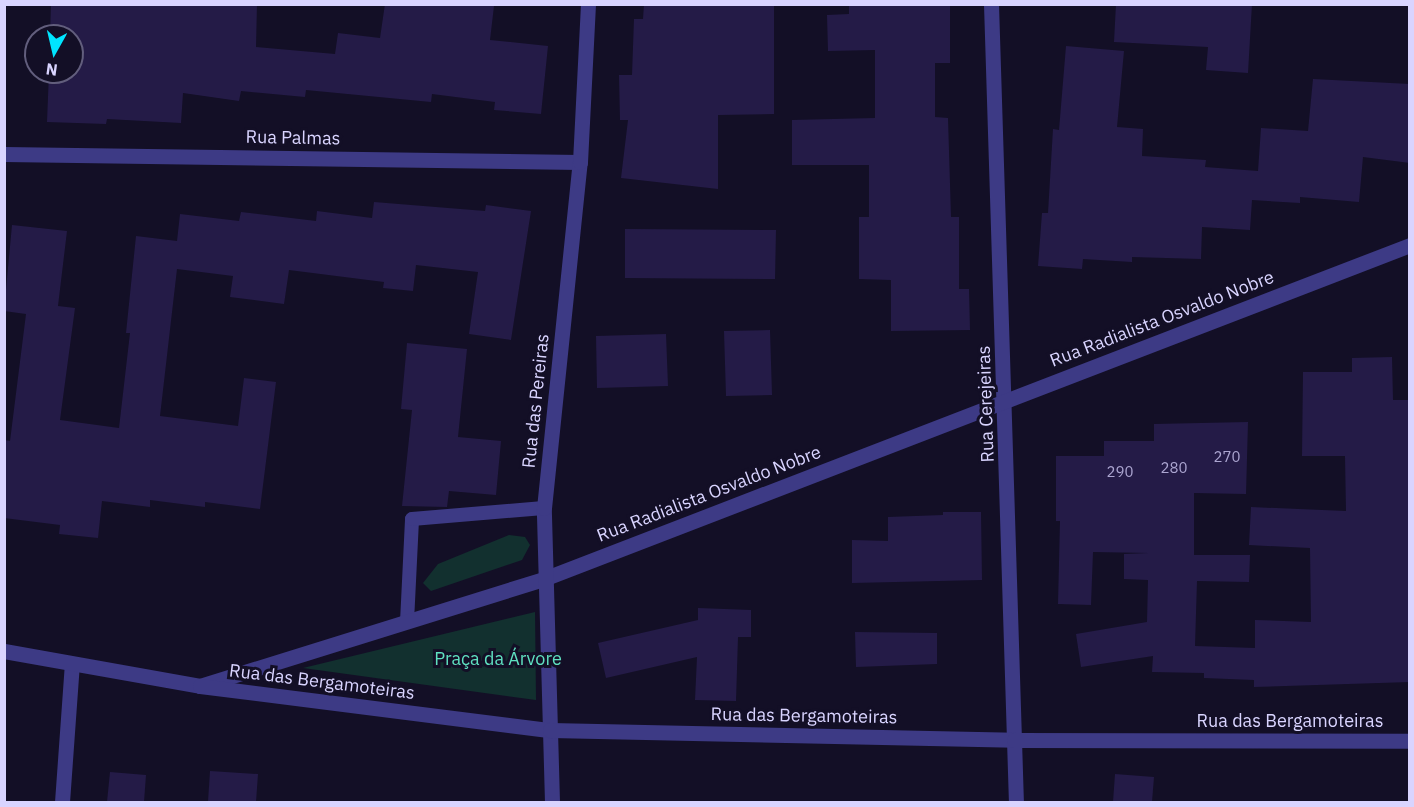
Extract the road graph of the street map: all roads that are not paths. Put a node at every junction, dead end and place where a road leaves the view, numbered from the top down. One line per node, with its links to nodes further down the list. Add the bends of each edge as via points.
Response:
1 (588, 4): 4 (street, Rua das Pereiras)
2 (991, 4): 6 (street, Rua Cerejeiras)
3 (4, 154): 4 (street, Rua Palmas)
4 (580, 162): 7 (street, Rua das Pereiras)
5 (1410, 245): 6 (street, Rua Radialista Osvaldo Nobre)
6 (1006, 401): 8 (street, Rua Radialista Osvaldo Nobre); 14 (street, Rua Cerejeiras)
7 (544, 508): 8 (street, Rua das Pereiras); 9 (lane, via 412,519)
8 (546, 578): 9 (street, Rua Radialista Osvaldo Nobre); 13 (street, Rua das Pereiras)
9 (407, 622): 12 (street, Rua Radialista Osvaldo Nobre)
10 (4, 651): 11 (street, Rua Radialista Osvaldo Nobre)
11 (72, 664): 12 (street, Rua Radialista Osvaldo Nobre); 16 (street)
12 (201, 686): 13 (street, Rua das Bergamoteiras)
13 (550, 730): 14 (street, Rua das Bergamoteiras); 17 (street, Rua das Pereiras)
14 (1014, 740): 15 (street, Rua das Bergamoteiras); 18 (street, Rua Cerejeiras)
15 (1410, 741)
16 (62, 802)
17 (552, 802)
18 (1016, 802)

